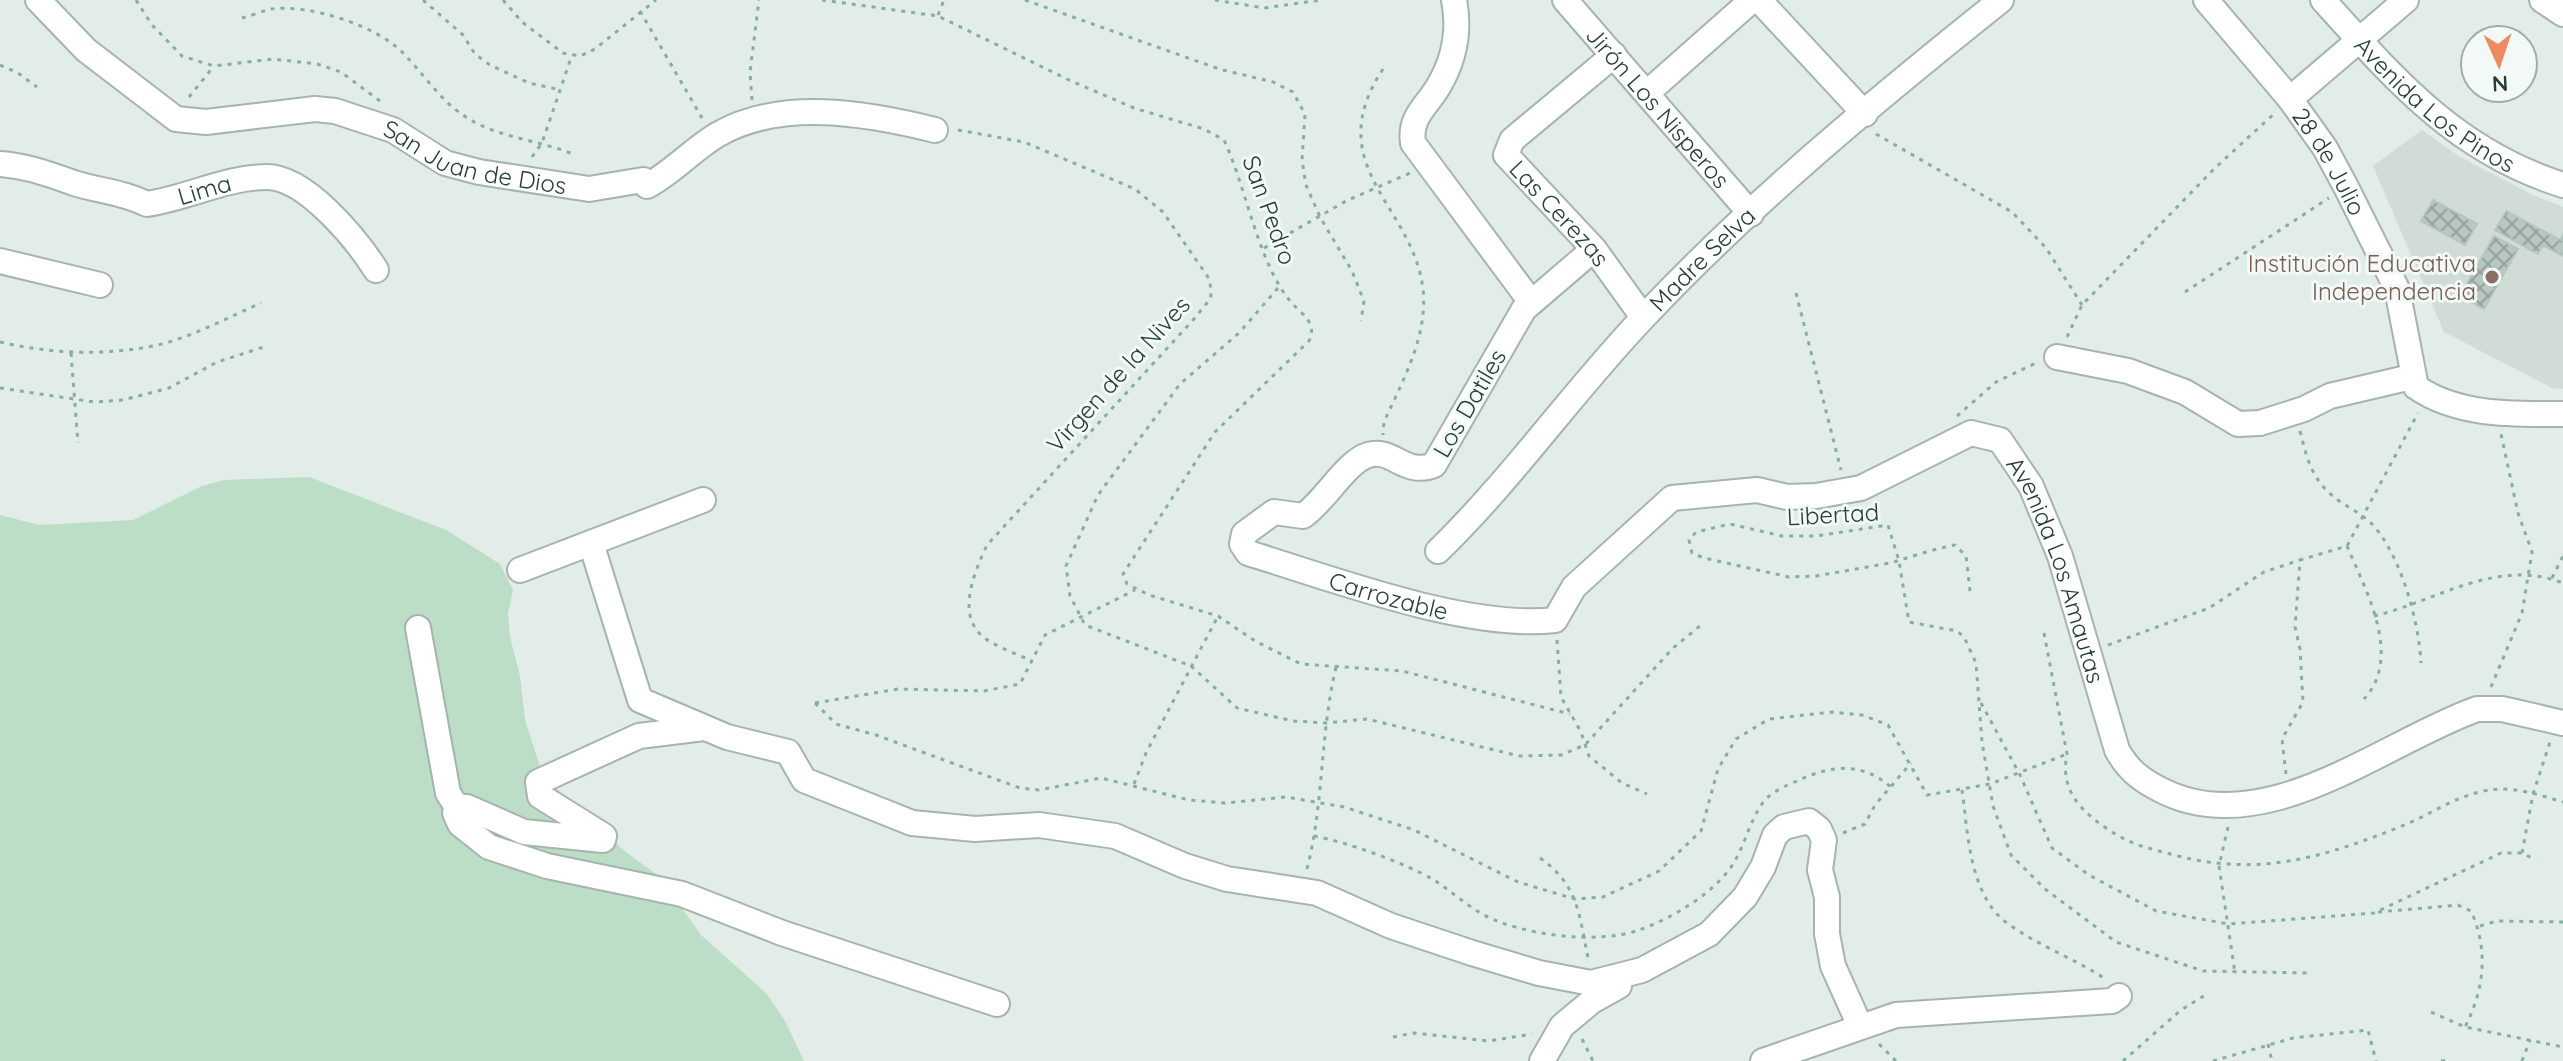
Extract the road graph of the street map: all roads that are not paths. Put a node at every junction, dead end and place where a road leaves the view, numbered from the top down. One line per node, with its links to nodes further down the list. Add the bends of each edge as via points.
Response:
1 (38, 0): 17 (street, San Juan de Dios, via 86,50 176,119 206,122 335,111 393,130 445,163 499,176 589,189 643,180 647,186 715,136 754,117 856,116)
2 (1454, 0): 25 (street, via 1459,22 1456,48 1438,88 1414,120 1413,143)
3 (1565, 0): 13 (street, Jirón Los Nisperos)
4 (1752, 0): 14 (street)
5 (1759, 0): 16 (street)
6 (2001, 0): 16 (street, Madre Selva)
7 (2206, 0): 15 (street, 28 de Julio)
8 (2323, 0): 12 (street, Avenida Los Pinos)
9 (2406, 0): 12 (street)
10 (2542, 0): 11 (street)
11 (2563, 14)
12 (2359, 40): 15 (street); 19 (street, Avenida Los Pinos, via 2412,98 2449,128 2487,153)
13 (1614, 55): 14 (street, Jirón Los Nisperos); 21 (street, Las Cerezas, via 1512,140 1506,155)
14 (1648, 92): 20 (street, Jirón Los Nisperos)
15 (2290, 99): 28 (street, 28 de Julio, via 2325,148 2397,289)
16 (1860, 118): 20 (street, Madre Selva)
17 (935, 130)
18 (0, 164): 23 (street, Lima, via 42,170 147,204 219,185 282,178 358,240)
19 (2563, 185)
20 (1751, 214): 26 (street, Madre Selva)
21 (1594, 249): 25 (street, Los Datiles); 26 (street, Las Cerezas)
22 (0, 261): 24 (street)
23 (376, 270)
24 (100, 285)
25 (1531, 302): 31 (street, Los Datiles, via 1434,465 1409,468 1381,454 1359,459 1303,516 1274,512)
26 (1643, 317): 33 (street, Madre Selva, via 1483,507)
27 (2057, 357): 28 (street, via 2128,371 2185,392 2238,424 2260,423 2330,396)
28 (2411, 377): 29 (street, via 2438,403 2493,412)
29 (2563, 414)
30 (703, 500): 32 (street)
31 (1244, 534): 35 (street, Carrozable, via 1242,544 1248,553 1352,585 1462,614 1526,623)
32 (591, 543): 34 (street); 38 (street, via 640,700)
33 (1438, 551)
34 (520, 570)
35 (1555, 620): 37 (street, Avenida Los Amautas, via 1574,587 1672,498 1757,490 1816,496 1861,488 1971,433 2000,440 2031,486 2060,556 2117,750 2127,767 2147,783 2181,799 2232,807 2292,792 2477,709)
36 (418, 628): 39 (street, via 448,793)
37 (2560, 721)
38 (706, 728): 39 (street, via 639,736 538,782 540,796 603,840 524,832); 40 (street, via 788,752 804,780 912,823 975,829 1039,825 1115,836 1185,866 1227,879 1301,890 1391,926 1539,973 1591,983)
39 (457, 807): 42 (street, via 460,824 489,847 547,866 682,894)
40 (1674, 956): 43 (street, via 1709,934 1745,897 1775,835 1809,821 1824,840 1820,870 1833,966); 44 (street, via 1592,1001 1562,1026)
41 (2119, 996): 43 (street, via 2049,1007 1896,1015)
42 (997, 1004)
43 (1860, 1026): 45 (street)
44 (1542, 1061)
45 (1763, 1061)

